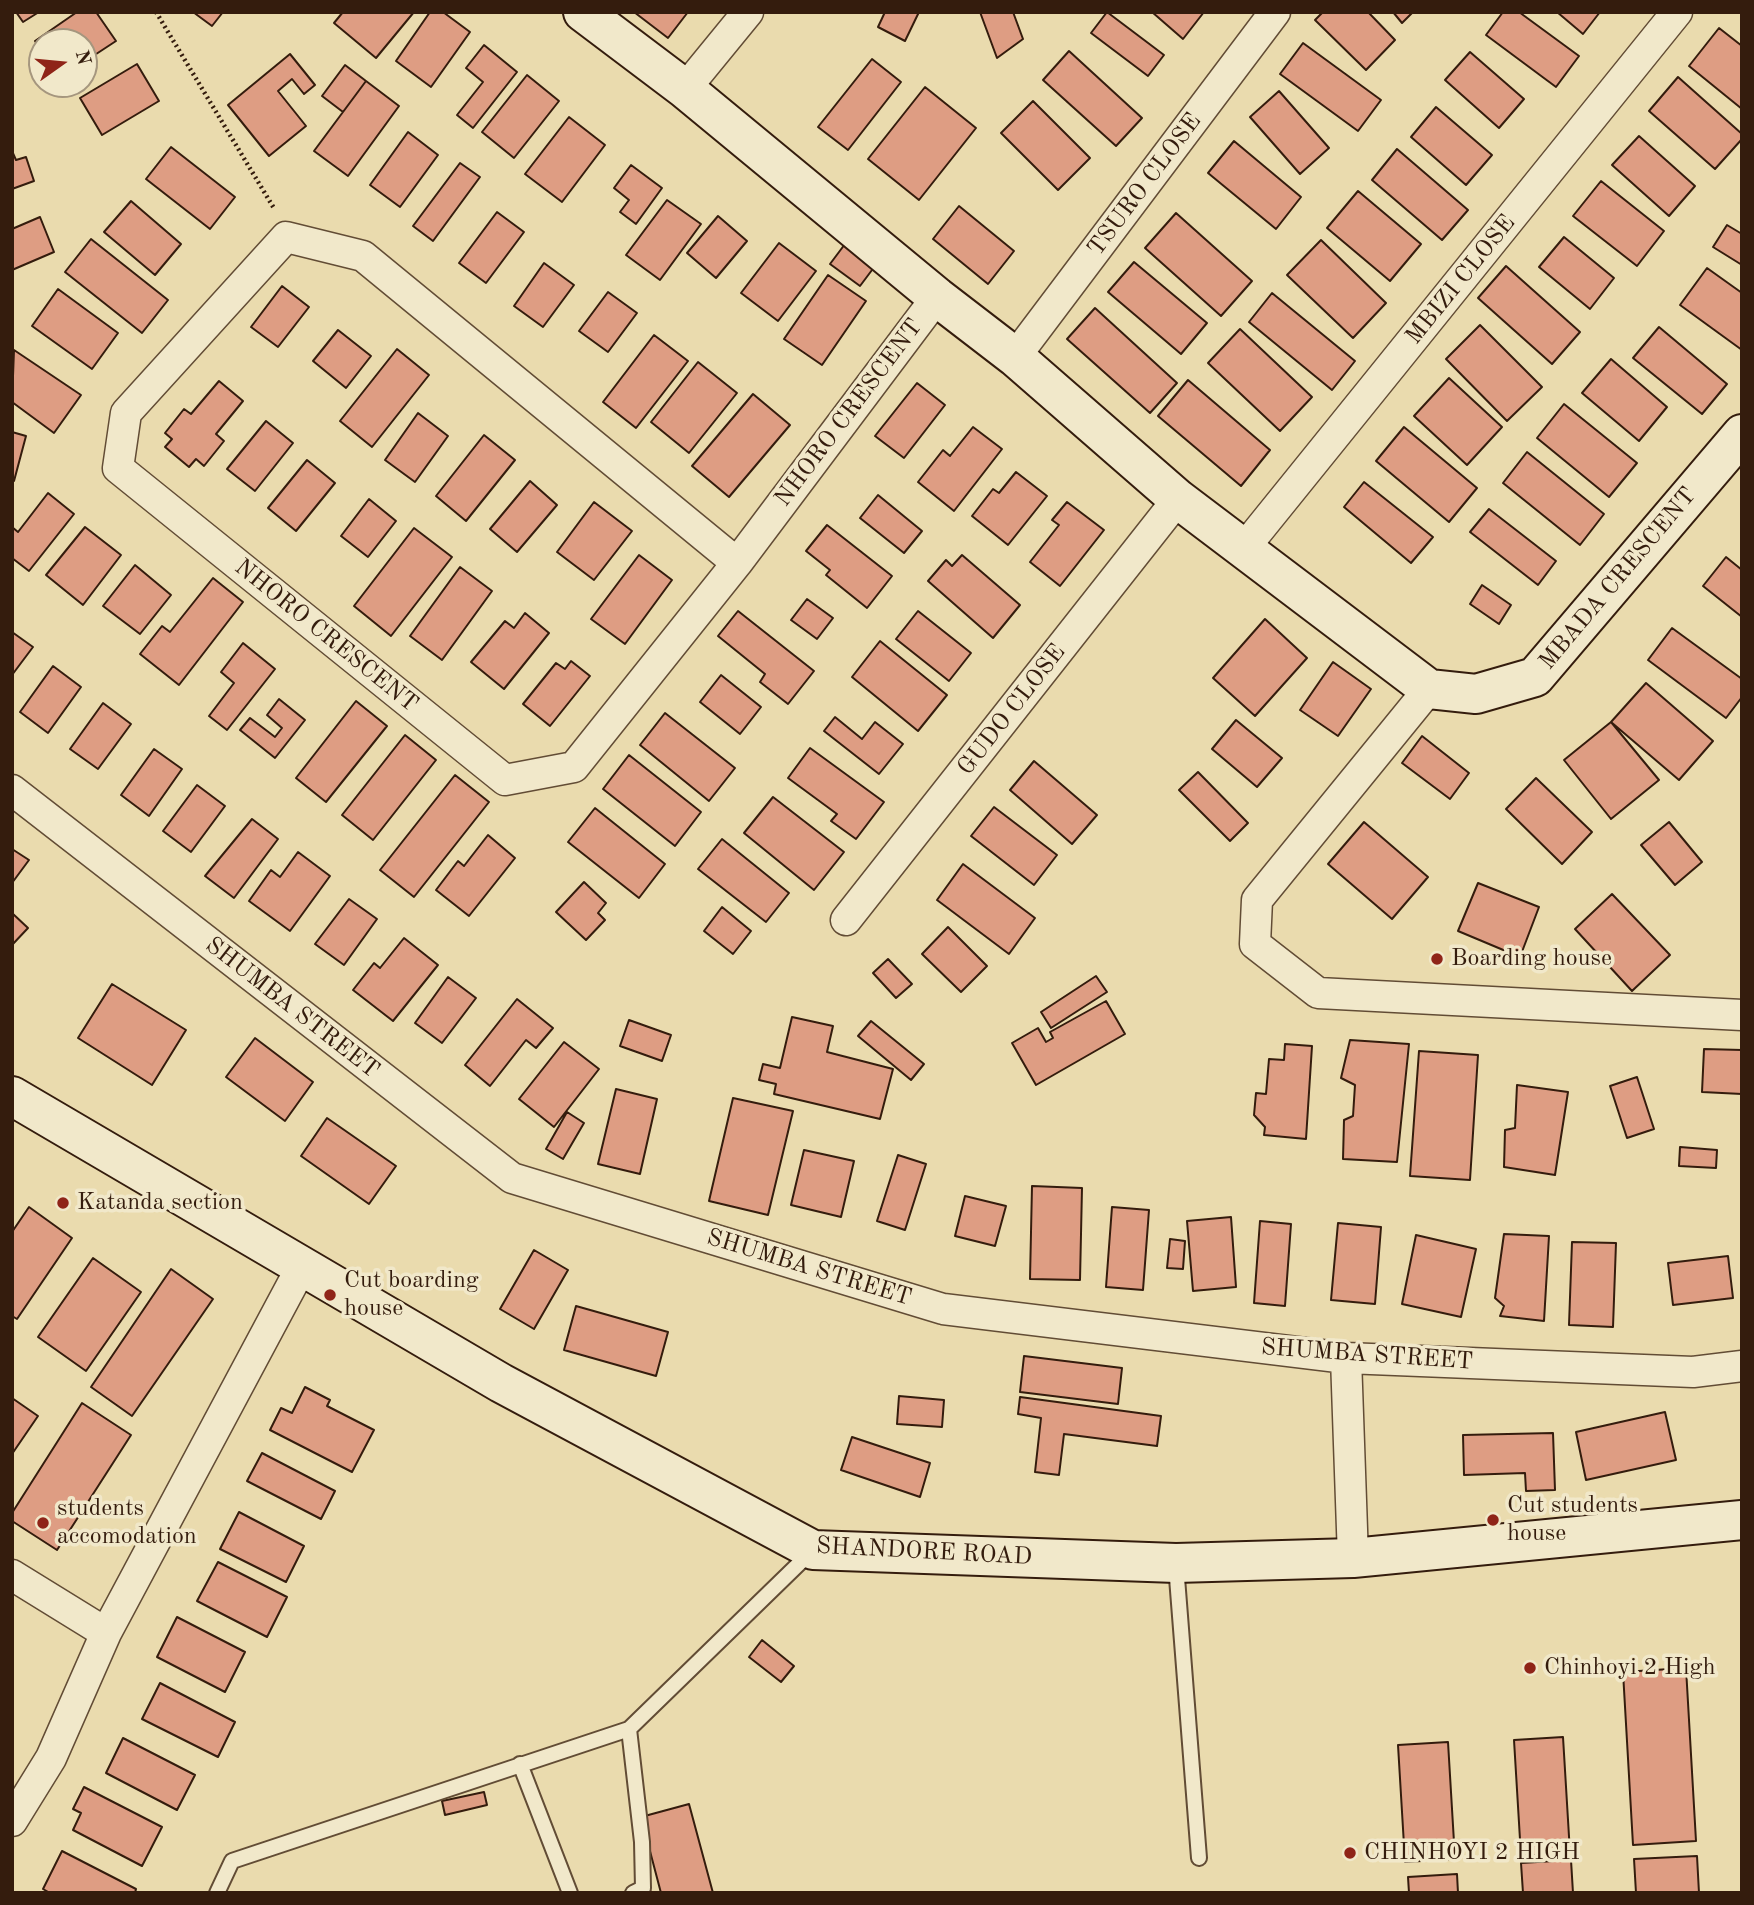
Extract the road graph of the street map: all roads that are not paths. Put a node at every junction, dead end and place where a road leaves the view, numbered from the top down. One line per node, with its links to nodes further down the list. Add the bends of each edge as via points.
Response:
1 (583, 12): 5 (street)
2 (748, 12): 5 (street)
3 (1275, 12): 7 (street, TSURO CLOSE)
4 (1676, 12): 10 (street, MBIZI CLOSE)
5 (685, 89): 6 (street)
6 (937, 297): 7 (street); 11 (street, NHORO CRESCENT)
7 (1014, 357): 9 (street)
8 (1742, 434): 12 (street, MBADA CRESCENT, via 1535,677 1476,694)
9 (1178, 499): 10 (street); 14 (street, GUDO CLOSE)
10 (1245, 547): 12 (street)
11 (737, 563): 11 (street, NHORO CRESCENT, via 574,768 505,780 117,468 126,414 286,237 363,256)
12 (1429, 689): 15 (street, via 1257,900 1255,944 1318,993)
13 (12, 790): 18 (street, SHUMBA STREET, via 512,1178 943,1309)
14 (846, 920)
15 (1742, 1016)
16 (12, 1096): 17 (street, SHANDORE ROAD)
17 (302, 1268): 21 (street, SHANDORE ROAD, via 501,1383); 25 (street)
18 (1346, 1358): 19 (street, SHUMBA STREET, via 1693,1372); 22 (street)
19 (1742, 1366)
20 (1742, 1520): 22 (street, SHANDORE ROAD)
21 (813, 1550): 23 (street, SHANDORE ROAD); 26 (lane)
22 (1353, 1558): 23 (street, SHANDORE ROAD)
23 (1176, 1563): 29 (lane)
24 (12, 1575): 25 (street)
25 (106, 1633): 28 (street, via 51,1758)
26 (629, 1729): 27 (lane); 32 (lane, via 643,1888)
27 (520, 1764): 30 (lane, via 232,1861); 31 (lane)
28 (12, 1821)
29 (1199, 1858)
30 (217, 1893)
31 (570, 1893)
32 (633, 1893)

